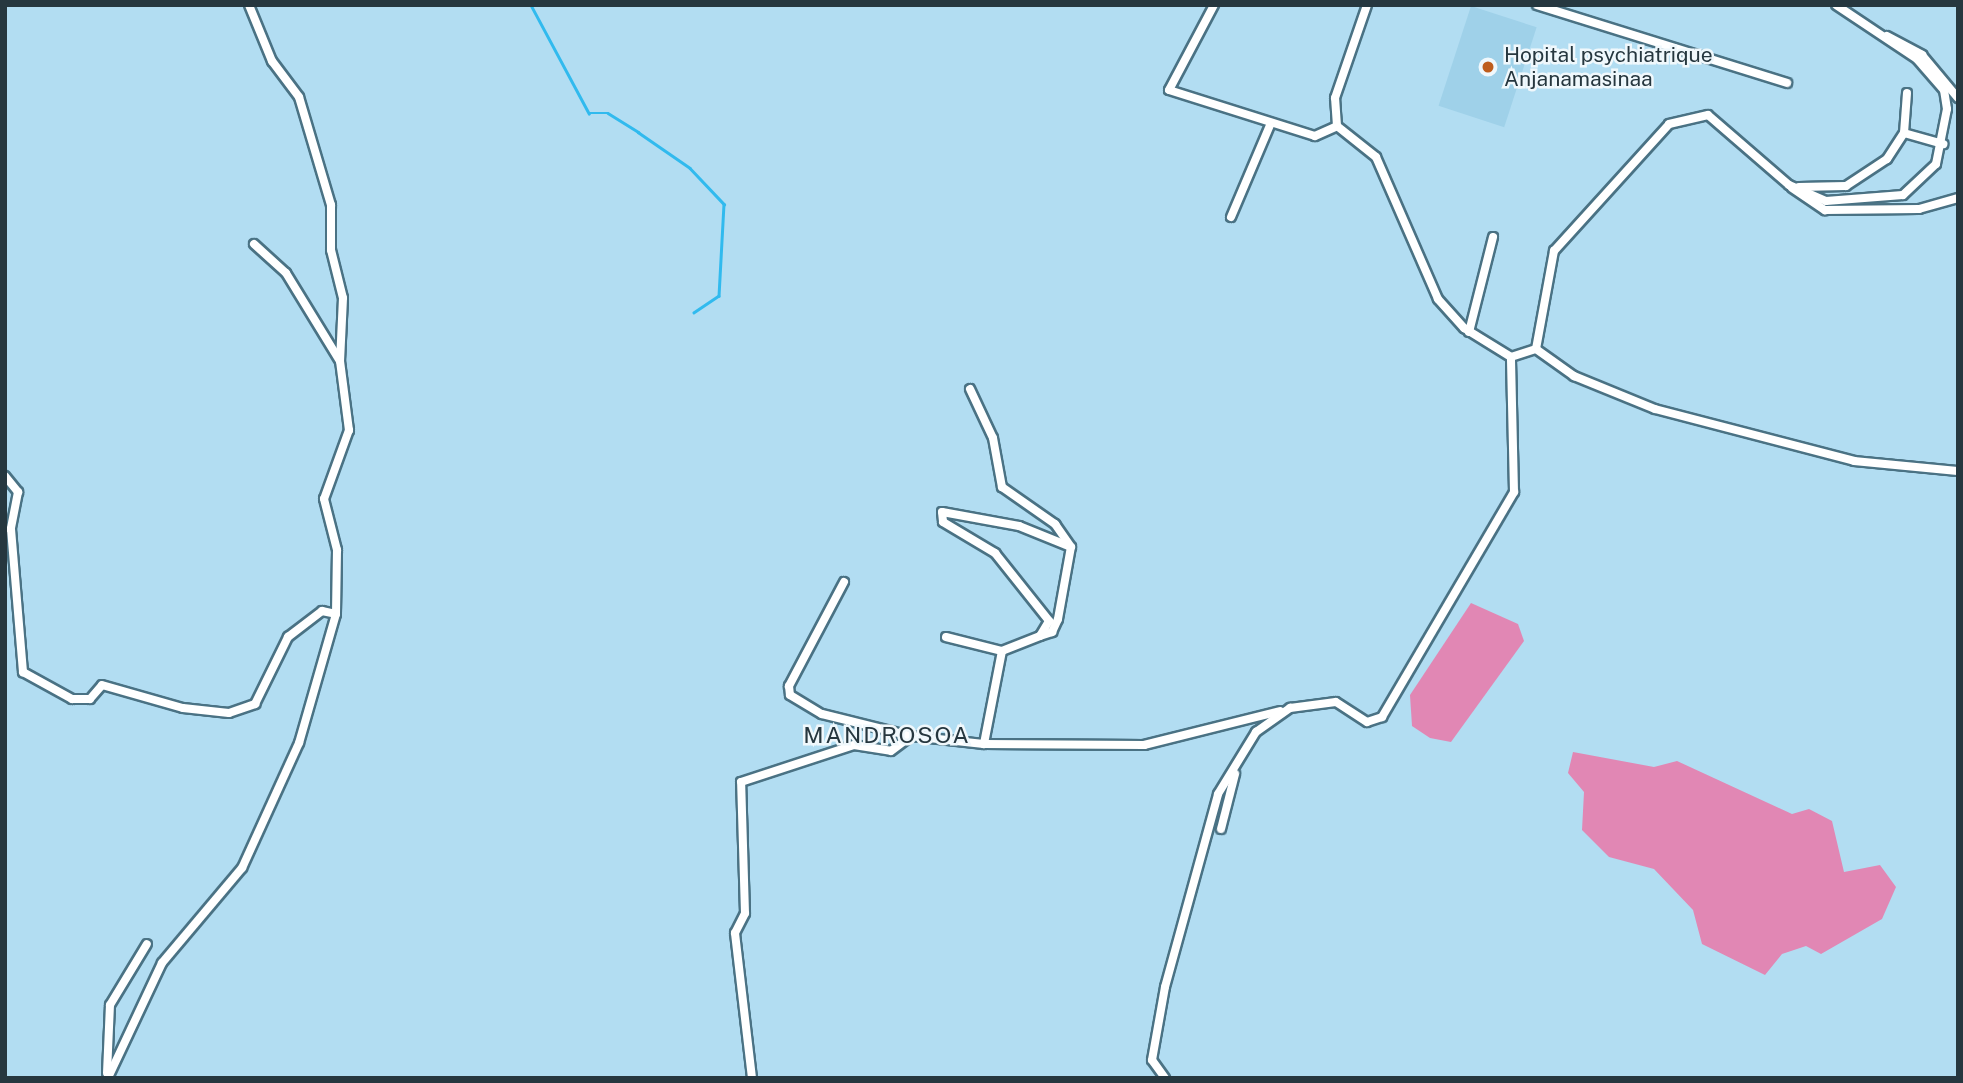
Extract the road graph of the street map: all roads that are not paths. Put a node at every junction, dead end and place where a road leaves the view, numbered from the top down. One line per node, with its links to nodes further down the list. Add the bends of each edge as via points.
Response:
1 (249, 5): 22 (street, via 272,61 299,97 331,205 331,250 343,298)
2 (1214, 5): 10 (street, via 1168,90)
3 (1367, 5): 11 (street, via 1332,110)
4 (1537, 5): 7 (street)
5 (1836, 5): 6 (street)
6 (1878, 36): 9 (street, via 1922,55); 13 (street, via 1917,58 1944,90)
7 (1787, 83)
8 (1907, 93): 12 (street)
9 (1958, 98)
10 (1270, 125): 11 (street, via 1315,136); 16 (street)
11 (1337, 126): 19 (street, via 1376,157 1438,299)
12 (1904, 133): 13 (street); 14 (street, via 1887,159 1846,186 1813,190)
13 (1943, 144): 14 (street, via 1916,186 1883,201 1826,201)
14 (1789, 185): 15 (street, via 1807,204 1825,210 1919,209); 20 (street, via 1716,119 1688,117 1669,124 1554,251)
15 (1958, 198)
16 (1231, 217)
17 (1493, 237): 19 (street)
18 (254, 244): 22 (street, via 286,274)
19 (1469, 332): 21 (street)
20 (1536, 349): 21 (street); 24 (street, via 1574,376 1655,409 1854,461)
21 (1511, 357): 32 (street, via 1514,492 1382,717 1367,722 1336,702)
22 (340, 361): 28 (street, via 349,430 324,499 337,550)
23 (970, 389): 26 (street, via 993,438 1002,487 1055,524)
24 (1958, 471)
25 (5, 476): 28 (street, via 18,492 10,529 23,672 72,699 90,699 102,685 183,708 229,713 255,704 288,637 323,611)
26 (1072, 547): 29 (street, via 1058,619 1052,632); 29 (street, via 1019,526 942,512 943,522 995,553 1020,581 1049,621)
27 (844, 582): 33 (street, via 793,674 790,695 822,713)
28 (335, 614): 38 (street, via 299,743 242,868 162,963)
29 (1040, 636): 31 (street)
30 (946, 637): 31 (street)
31 (1002, 651): 34 (street)
32 (1290, 708): 34 (street, via 1143,745); 35 (street, via 1256,732)
33 (911, 736): 34 (street); 39 (street, via 891,751 854,745 741,782 745,913 735,933)
34 (984, 744)
35 (1237, 765): 36 (street); 40 (street, via 1218,794 1165,988 1152,1060)
36 (1221, 829)
37 (147, 944): 38 (street, via 110,1005)
38 (108, 1078)
39 (752, 1078)
40 (1165, 1078)

